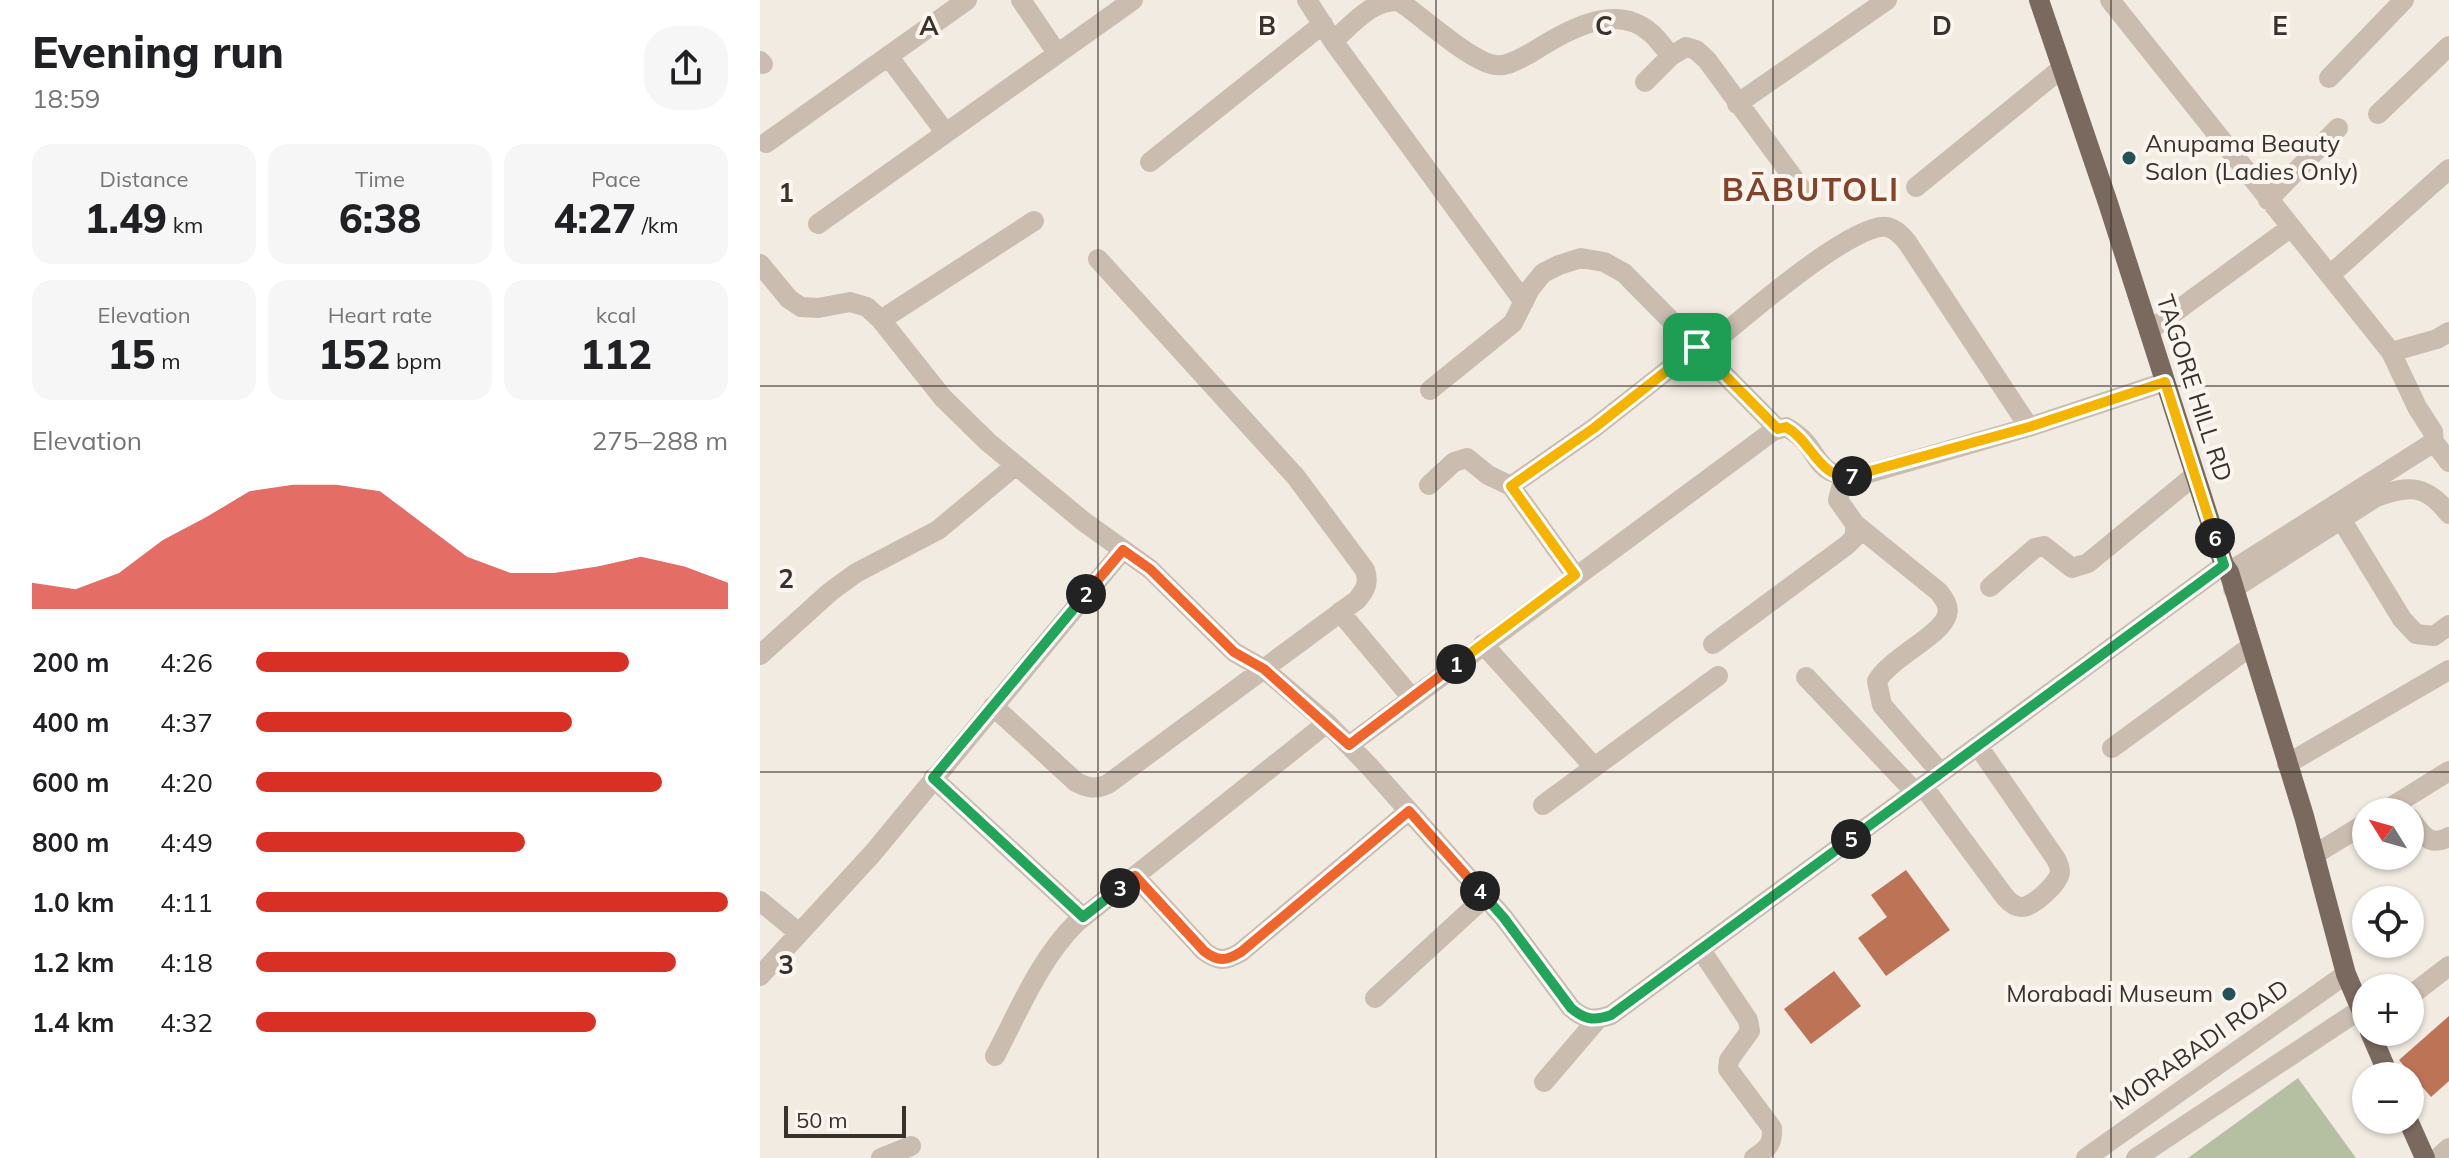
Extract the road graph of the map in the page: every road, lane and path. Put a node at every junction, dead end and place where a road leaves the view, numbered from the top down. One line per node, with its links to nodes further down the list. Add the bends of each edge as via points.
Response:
1 (967, 0): 14 (street)
2 (1021, 0): 13 (street)
3 (1133, 0): 13 (street)
4 (1307, 0): 11 (street)
5 (1434, 0): 10 (street)
6 (1887, 0): 19 (street)
7 (2039, 0): 16 (main road, TAGORE HILL RD)
8 (2110, 0): 28 (street)
9 (2404, 0): 17 (street)
10 (1416, 13): 11 (street, via 1399,1 1386,0); 15 (street, via 1481,61 1498,66 1570,28 1616,17 1651,32)
11 (1328, 33): 24 (street); 35 (street)
12 (2449, 46): 20 (street)
13 (1057, 53): 22 (street)
14 (888, 56): 22 (street); 23 (street)
15 (1671, 56): 18 (street); 19 (street, via 1686,47 1696,50)
16 (2062, 68): 26 (street); 37 (main road, TAGORE HILL RD)
17 (2329, 78)
18 (1645, 82)
19 (1737, 104): 27 (street)
20 (2378, 114)
21 (2338, 128): 28 (street)
22 (945, 132): 30 (street)
23 (766, 143)
24 (1150, 162)
25 (2449, 169): 34 (street)
26 (1916, 187)
27 (1806, 195)
28 (2268, 200): 31 (street)
29 (1034, 221): 36 (street)
30 (818, 224)
31 (2290, 228): 34 (street); 37 (street)
32 (1098, 259): 59 (street, via 1296,477 1365,570 1365,590)
33 (760, 264): 36 (street, via 801,307 850,302 867,307)
34 (2330, 275): 40 (street)
35 (1524, 302): 39 (street, via 1543,273 1559,265 1581,258 1604,262 1624,273); 42 (street, via 1503,334)
36 (881, 320): 47 (street, via 943,398)
37 (2149, 331): 41 (main road, TAGORE HILL RD)
38 (2448, 333): 40 (street)
39 (1699, 350): 43 (street, via 1840,245 1886,227 1907,242); 44 (street); 51 (street)
40 (2391, 352): 45 (street)
41 (2165, 382): 43 (street); 48 (main road, TAGORE HILL RD)
42 (1430, 390)
43 (2029, 427): 49 (street)
44 (1778, 429): 49 (street, via 1786,427 1800,435 1825,469); 56 (street)
45 (2434, 442): 46 (street); 57 (street)
46 (2449, 462)
47 (1015, 466): 55 (street); 64 (street, via 938,530 830,592)
48 (2195, 475): 57 (main road, TAGORE HILL RD); 58 (street, via 2080,568 2072,568 2044,546)
49 (1844, 477): 54 (street, via 1838,500)
50 (1429, 485): 51 (street, via 1454,462 1467,458)
51 (1511, 486): 56 (street)
52 (2449, 514): 53 (street, via 2417,488 2402,488)
53 (2341, 519): 57 (street); 60 (street, via 2416,634 2434,636)
54 (1855, 524): 62 (street, via 1855,537 1847,545); 78 (street, via 1939,592 1948,606 1937,629 1884,669 1877,681 1882,705)
55 (1123, 550): 65 (street, via 1150,569 1234,652); 70 (street)
56 (1575, 575): 61 (street)
57 (2229, 575): 63 (main road, TAGORE HILL RD); 73 (street)
58 (1990, 587)
59 (1340, 612): 65 (street); 69 (street)
60 (2449, 625)
61 (1483, 644): 69 (street); 76 (street)
62 (1713, 644)
63 (2250, 647): 74 (street); 75 (main road, TAGORE HILL RD)
64 (760, 655)
65 (1264, 669): 70 (street, via 1098,789 1076,782); 71 (street)
66 (2449, 670): 75 (street)
67 (1718, 676): 76 (street)
68 (1806, 677): 80 (street)
69 (1412, 698): 72 (street)
70 (993, 706): 79 (street)
71 (1327, 723): 72 (street); 88 (street)
72 (1349, 745): 83 (street)
73 (1978, 746): 78 (street); 80 (street, via 2056,859 2057,881 2028,906 2005,897)
74 (2112, 748)
75 (2287, 764): 87 (main road, TAGORE HILL RD)
76 (1594, 767): 82 (street)
77 (2449, 771): 81 (street)
78 (1941, 773): 80 (street)
79 (933, 778): 91 (street); 92 (street)
80 (1919, 789): 93 (street)
81 (2416, 798)
82 (1543, 805)
83 (1409, 811): 88 (street, via 1227,960 1204,951); 89 (street)
84 (2352, 832): 87 (street)
85 (2424, 837): 86 (street, via 2431,842)
86 (2449, 837)
87 (2314, 855): 95 (main road, TAGORE HILL RD)
88 (1135, 876): 91 (street)
89 (1485, 897): 99 (street); 100 (street, via 1571,1008 1583,1018)
90 (760, 901): 92 (street)
91 (1083, 917): 102 (street, via 1059,940)
92 (799, 933): 96 (street)
93 (1701, 950): 100 (street); 108 (street, via 1748,1020 1750,1031 1728,1069 1772,1128 1768,1148)
94 (2449, 966): 97 (street)
95 (2346, 974): 98 (main road, TAGORE HILL RD); 109 (street, MORABADI ROAD)
96 (760, 976)
97 (2424, 985)
98 (2352, 988)
99 (1375, 998)
100 (1597, 1020): 103 (street)
101 (2352, 1022): 110 (street)
102 (995, 1056)
103 (1544, 1082)
104 (2414, 1134): 111 (main road)
105 (911, 1146): 107 (street)
106 (2449, 1148): 112 (street)
107 (881, 1158)
108 (1754, 1158)
109 (2086, 1158)
110 (2136, 1158)
111 (2425, 1158)
112 (2438, 1158)

